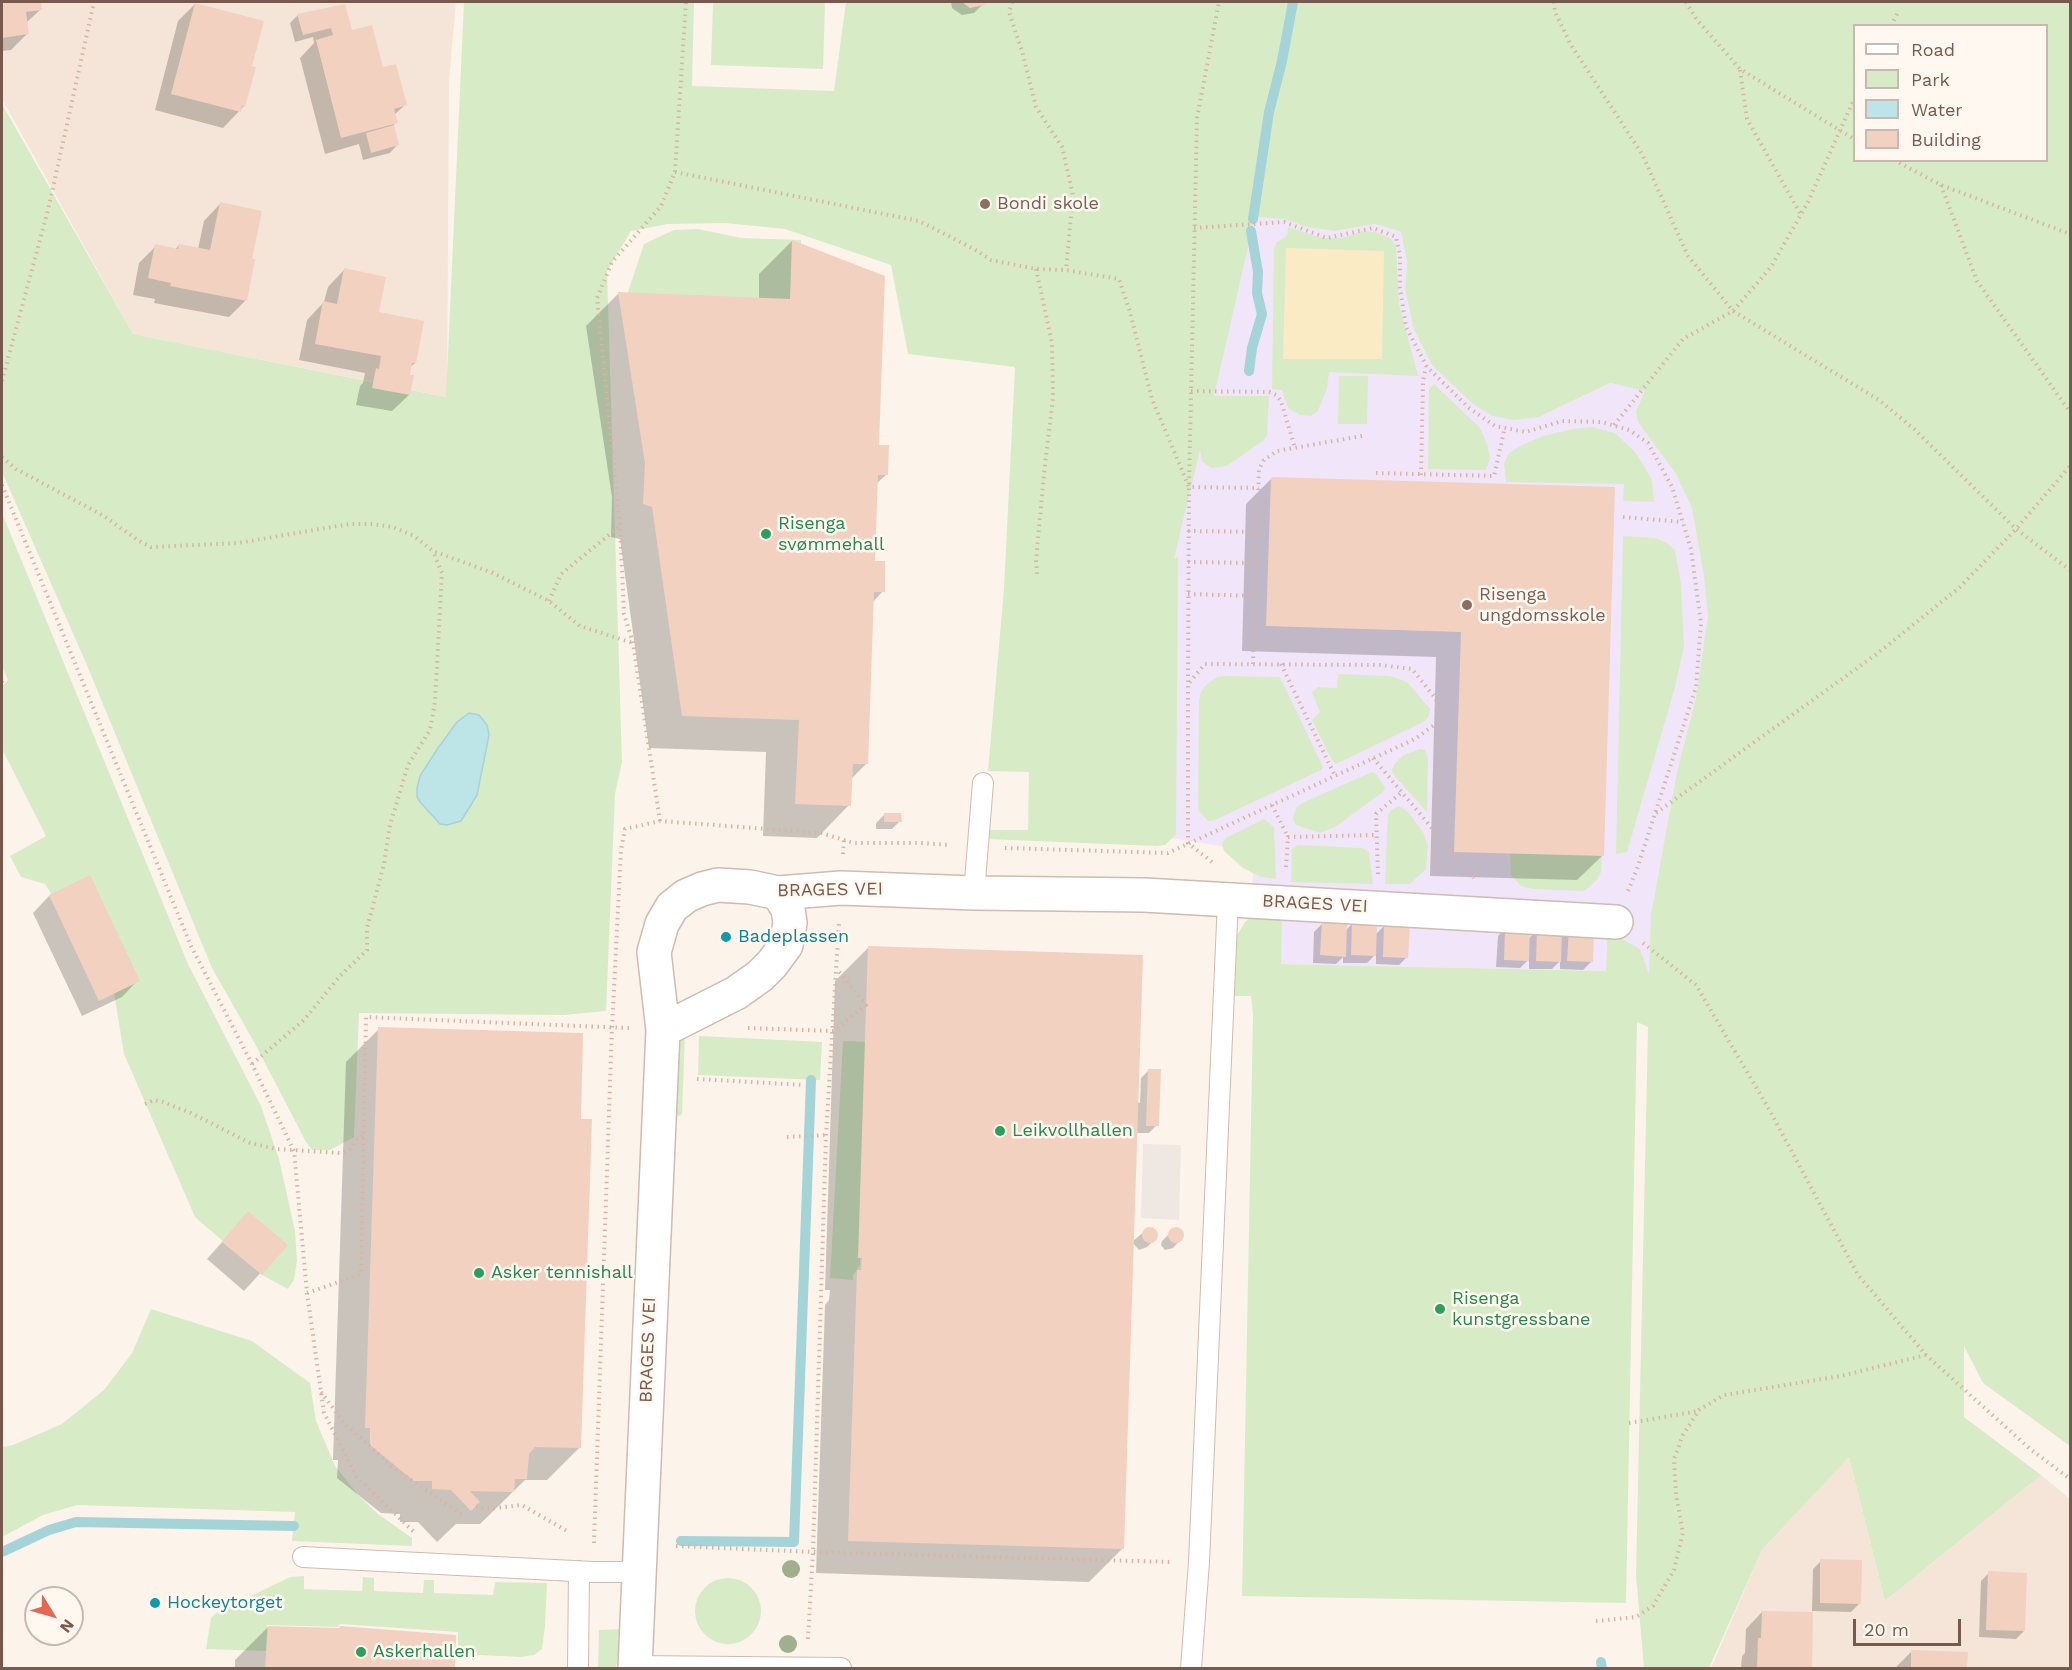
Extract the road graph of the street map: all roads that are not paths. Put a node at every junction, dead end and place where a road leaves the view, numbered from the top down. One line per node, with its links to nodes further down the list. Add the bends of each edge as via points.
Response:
1 (983, 783): 3 (lane)
2 (778, 893): 3 (street, BRAGES VEI, via 841,888); 6 (street, via 788,909 790,923 786,945 772,964 736,993); 6 (street, BRAGES VEI, via 750,886 718,885 686,896 672,907 654,952)
3 (974, 893): 4 (street, BRAGES VEI)
4 (1228, 900): 5 (street, BRAGES VEI); 13 (lane)
5 (1616, 922)
6 (663, 1030): 8 (street, BRAGES VEI)
7 (303, 1557): 9 (lane)
8 (640, 1558): 9 (lane); 10 (street, BRAGES VEI)
9 (586, 1572): 11 (lane)
10 (635, 1667): 12 (lane)
11 (578, 1668)
12 (842, 1668)
13 (1191, 1668)

